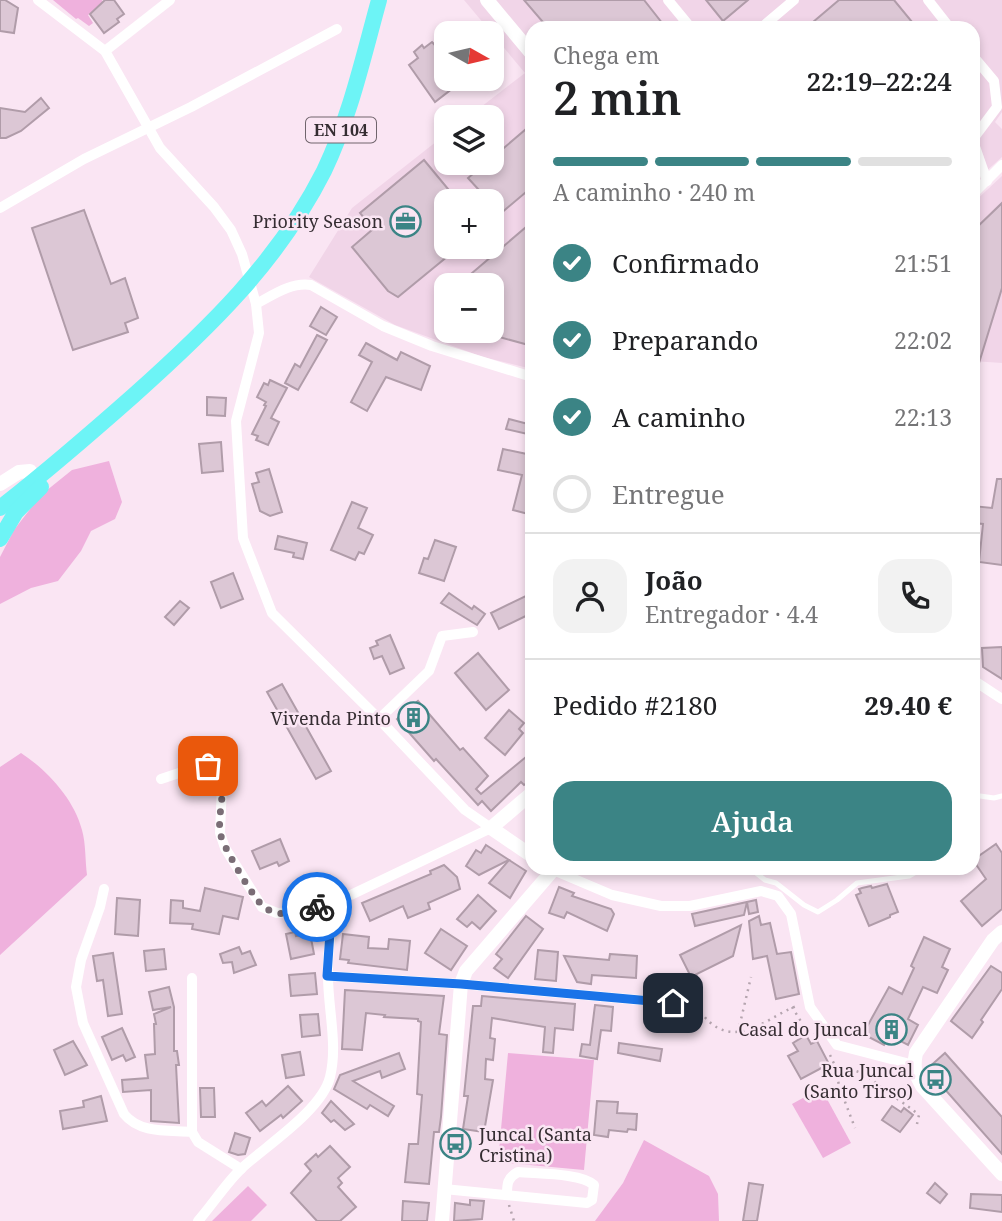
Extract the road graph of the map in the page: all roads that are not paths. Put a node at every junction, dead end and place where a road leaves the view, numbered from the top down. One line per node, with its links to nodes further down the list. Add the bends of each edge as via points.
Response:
1 (38, 0): 13 (street)
2 (170, 0): 13 (street)
3 (379, 0): 24 (main road, EN 104, via 341,132 303,209 228,307)
4 (487, 0): 12 (street)
5 (668, 0): 8 (street)
6 (794, 0): 9 (street)
7 (928, 0): 10 (street)
8 (685, 21)
9 (769, 21)
10 (944, 21)
11 (337, 29): 15 (street)
12 (525, 46)
13 (105, 51): 15 (street)
14 (980, 64): 16 (street, via 994,81 997,107)
15 (149, 128): 21 (street); 22 (street, via 160,148 231,230)
16 (980, 130)
17 (980, 160): 19 (street)
18 (1002, 165): 19 (street)
19 (987, 180): 20 (street)
20 (980, 187)
21 (0, 208)
22 (256, 303): 23 (street, via 292,286 311,285 383,326); 34 (street, via 259,333 236,421 243,538 272,612)
23 (525, 375)
24 (141, 389): 25 (main road, EN 104); 26 (main road, EN 104)
25 (55, 465): 29 (main road, EN 104); 30 (main road, via 53,476 16,512)
26 (30, 471): 27 (street, via 19,472); 28 (main road, EN 104)
27 (0, 485)
28 (0, 496)
29 (0, 509)
30 (0, 539)
31 (473, 632): 34 (street, via 442,636 429,671)
32 (980, 685): 33 (street)
33 (1002, 699)
34 (379, 719): 39 (street, via 465,810)
35 (161, 779): 46 (street, via 200,766 217,774 222,785 220,834 262,906 276,913 299,912)
36 (980, 796): 37 (lane)
37 (1002, 796)
38 (525, 799): 39 (street)
39 (491, 828): 40 (street); 46 (street)
40 (525, 851)
41 (546, 875): 50 (street, via 466,971)
42 (565, 875): 52 (street, via 612,895 661,905 690,906 761,891 778,896 791,914 810,1007 837,1045)
43 (759, 875): 44 (lane, via 818,912 857,883)
44 (911, 875)
45 (104, 889): 53 (street, via 80,960 76,987 83,1023 132,1124)
46 (336, 902): 48 (street)
47 (1002, 932): 52 (street, via 916,1052)
48 (327, 976): 50 (street); 54 (street, via 334,1058 330,1080 313,1105)
49 (192, 978): 53 (street)
50 (461, 984): 51 (street); 56 (street)
51 (673, 1003)
52 (914, 1065): 55 (street, via 922,1086)
53 (192, 1132): 54 (street, via 198,1142)
54 (241, 1169): 58 (street)
55 (1002, 1174)
56 (444, 1189): 57 (street); 59 (street)
57 (507, 1195): 57 (street, via 587,1203 592,1200 594,1185 589,1180 518,1172 510,1176)
58 (198, 1221)
59 (442, 1221)

